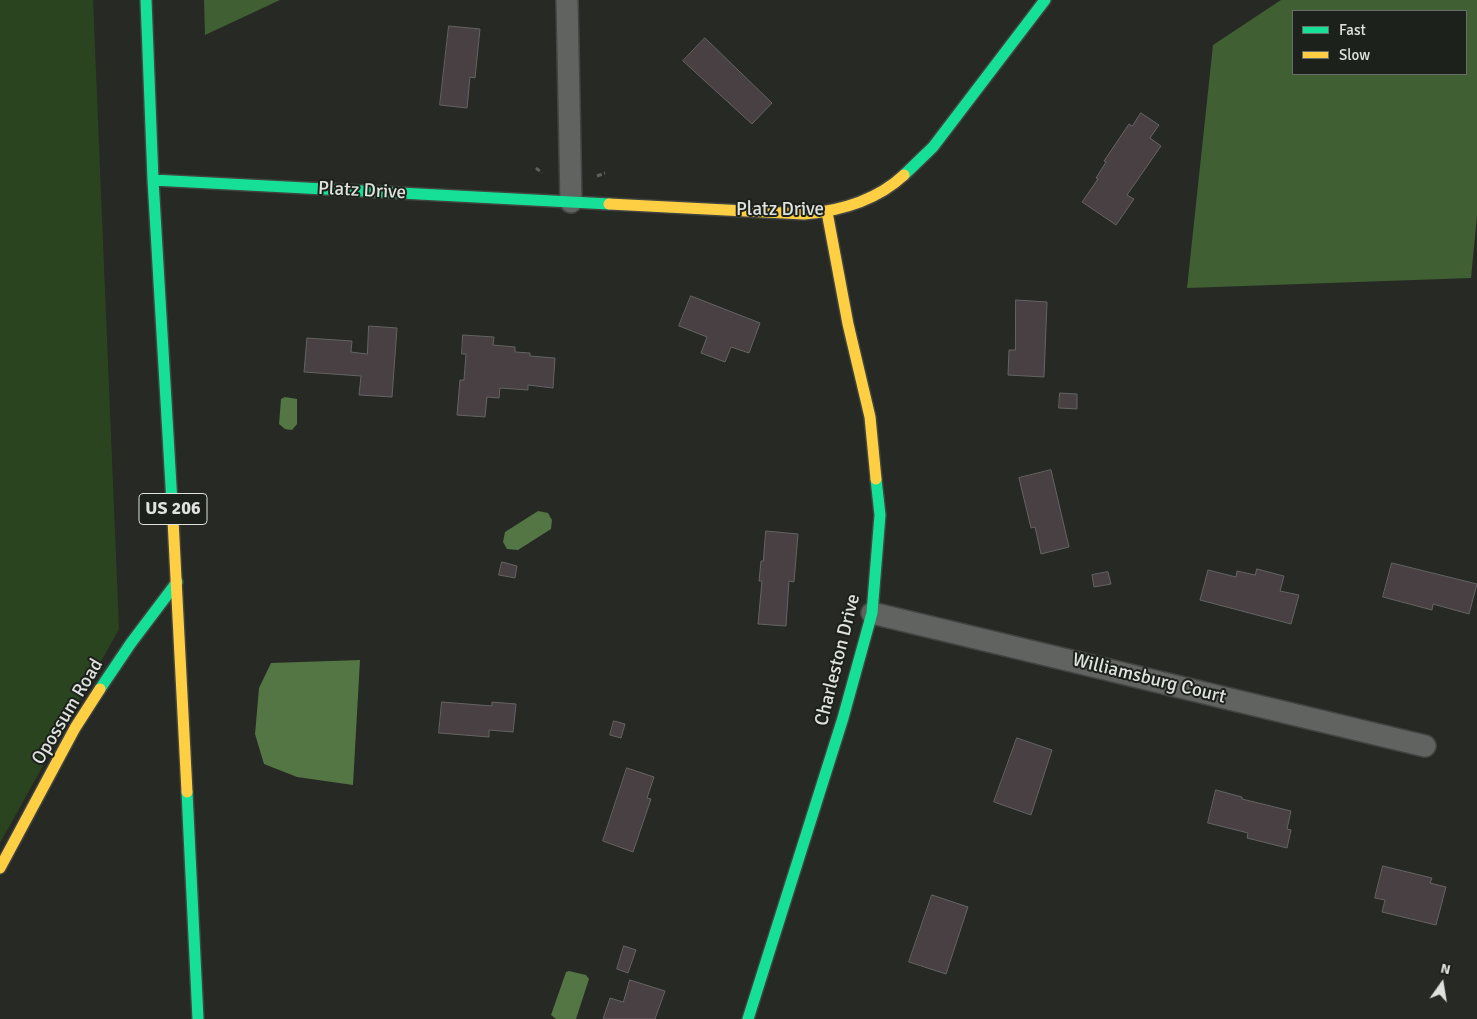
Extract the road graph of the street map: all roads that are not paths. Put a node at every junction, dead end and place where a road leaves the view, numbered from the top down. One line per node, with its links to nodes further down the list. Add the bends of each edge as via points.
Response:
1 (146, 0): 4 (main road, US 206)
2 (567, 0): 5 (street)
3 (1046, 0): 6 (main road, Platz Drive, via 933,147 893,185 867,199)
4 (153, 180): 5 (main road, Platz Drive); 7 (main road, US 206)
5 (571, 202): 6 (main road, Platz Drive, via 804,214)
6 (827, 212): 8 (main road, Charleston Drive, via 870,417 880,515)
7 (177, 582): 10 (main road, Opossum Road, via 131,643 75,728); 11 (main road, US 206)
8 (872, 613): 9 (street, Williamsburg Court); 12 (main road, Charleston Drive, via 843,718)
9 (1425, 746)
10 (0, 868)
11 (198, 1019)
12 (748, 1019)

